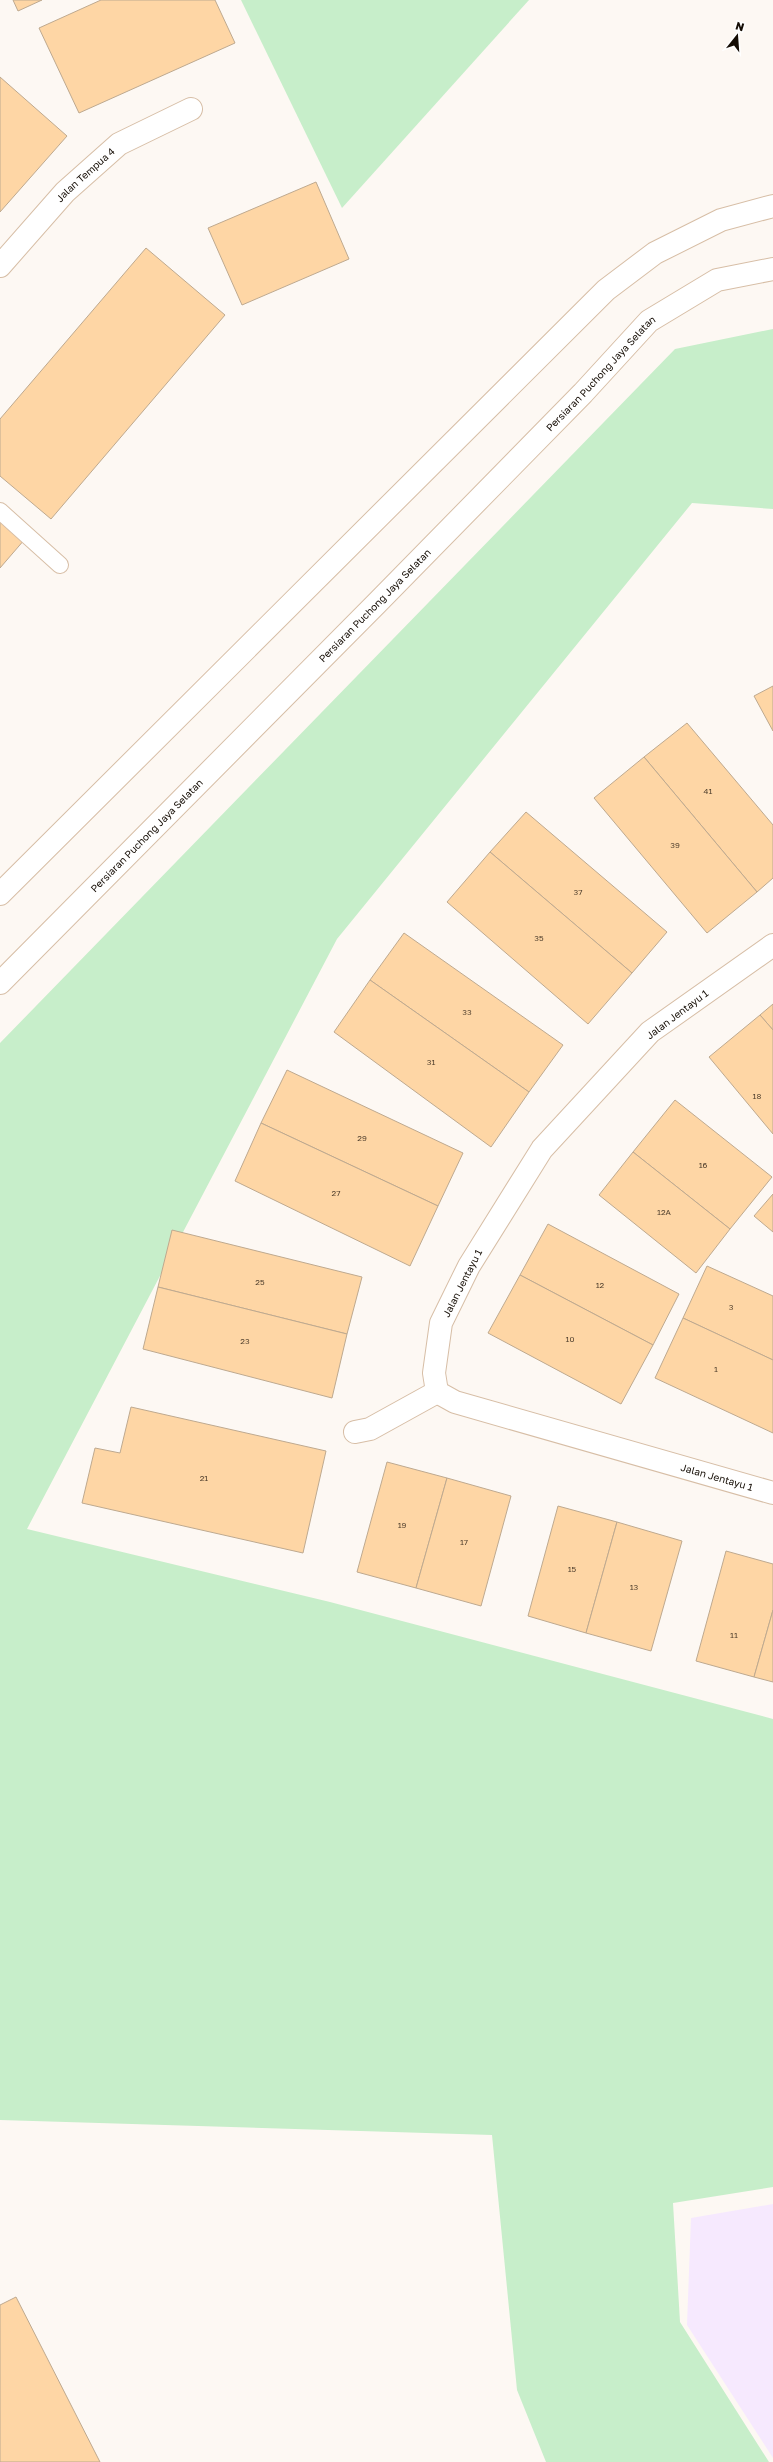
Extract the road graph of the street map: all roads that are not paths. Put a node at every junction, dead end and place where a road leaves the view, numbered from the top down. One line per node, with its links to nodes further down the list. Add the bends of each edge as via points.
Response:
1 (191, 109): 3 (main road, Jalan Tempua 4, via 119,144 65,192)
2 (773, 206): 7 (main road, via 721,220 655,254 606,290)
3 (0, 266)
4 (773, 269): 9 (main road, Persiaran Puchong Jaya Selatan, via 718,280 649,321 583,393)
5 (0, 511): 6 (lane)
6 (60, 565)
7 (0, 894)
8 (773, 945): 10 (main road, Jalan Jentayu 1, via 650,1032 542,1149 469,1266 441,1323 434,1373)
9 (0, 983)
10 (437, 1392): 11 (main road, via 370,1429); 12 (main road, Jalan Jentayu 1, via 455,1402)
11 (355, 1432)
12 (773, 1493)

